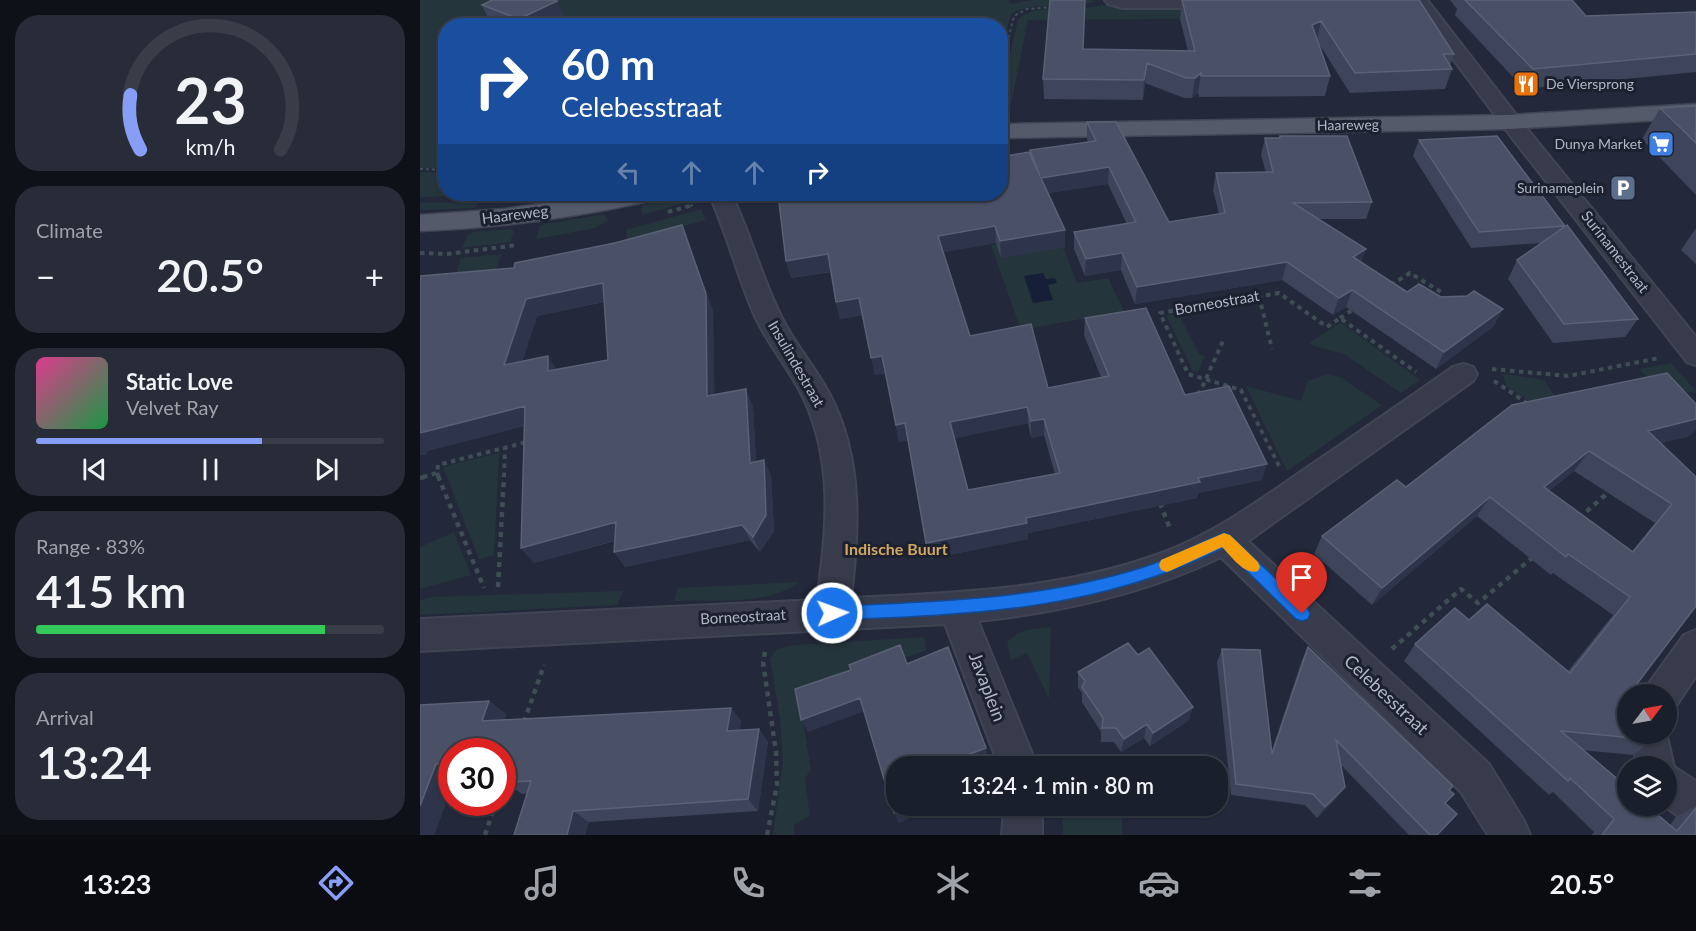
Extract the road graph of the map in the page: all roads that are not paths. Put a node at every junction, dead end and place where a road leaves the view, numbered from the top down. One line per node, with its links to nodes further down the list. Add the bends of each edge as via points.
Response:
1 (1114, 0): 3 (street)
2 (1413, 0): 5 (street, Surinamestraat)
3 (1238, 3)
4 (1696, 111): 5 (main road, Haareweg)
5 (1509, 122): 6 (main road, Haareweg); 10 (street, Surinamestraat)
6 (1008, 131)
7 (605, 201): 9 (main road, Haareweg, via 531,214)
8 (723, 201): 14 (street, Insulindestraat, via 768,316 817,396 839,455 843,489)
9 (420, 222)
10 (1696, 355)
11 (1459, 377): 12 (street, Borneostraat)
12 (1224, 539): 13 (street, Borneostraat, via 1145,574 1089,589); 23 (street, Celebesstraat, via 1475,778)
13 (956, 608): 14 (street, Borneostraat); 18 (street, Javaplein)
14 (832, 613): 15 (street, Borneostraat)
15 (420, 634)
16 (1696, 646): 17 (street)
17 (1670, 684)
18 (1014, 756)
19 (1677, 791): 20 (street)
20 (1696, 805)
21 (1023, 816): 22 (street)
22 (1022, 835)
23 (1510, 835)

